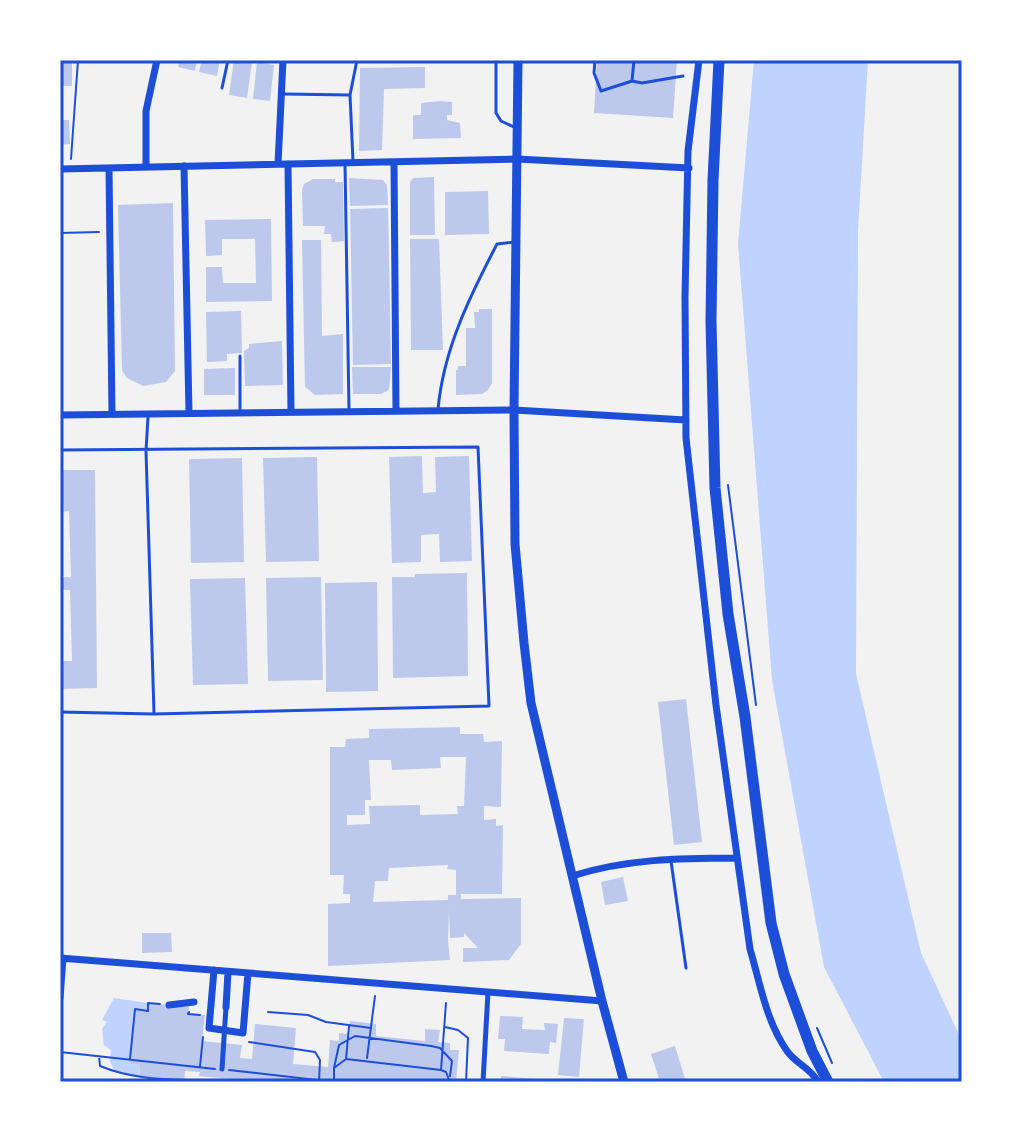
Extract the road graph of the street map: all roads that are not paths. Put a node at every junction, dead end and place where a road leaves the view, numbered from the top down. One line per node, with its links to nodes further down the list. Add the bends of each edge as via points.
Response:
1 (157, 60): 23 (street, via 146,111)
2 (228, 60): 13 (lane)
3 (283, 60): 14 (street)
4 (357, 60): 15 (lane)
5 (496, 60): 16 (lane, via 496,113)
6 (518, 60): 16 (street)
7 (595, 60): 12 (lane, via 601,91)
8 (634, 60): 12 (lane)
9 (699, 60): 25 (street)
10 (719, 60): 63 (highway, via 711,321 715,488 728,614 771,923 784,974)
11 (683, 76): 12 (lane)
12 (632, 81)
13 (222, 88)
14 (280, 94): 15 (lane); 20 (street)
15 (350, 95): 18 (lane)
16 (517, 129): 17 (street)
17 (517, 159): 19 (street); 25 (street); 27 (street)
18 (349, 162): 19 (street); 21 (street); 29 (lane)
19 (394, 162): 32 (street)
20 (278, 164): 21 (street); 22 (street)
21 (288, 164): 34 (street)
22 (184, 166): 23 (street); 36 (street)
23 (146, 167): 24 (street)
24 (109, 168): 26 (street); 37 (street)
25 (689, 168): 39 (street)
26 (60, 169)
27 (515, 242): 30 (lane, via 497,244 467,300 439,387); 31 (street)
28 (240, 356): 33 (lane)
29 (349, 410): 32 (street); 34 (street)
30 (437, 410): 31 (street); 32 (street)
31 (514, 410): 39 (street); 46 (street, via 515,544 529,688)
32 (396, 411)
33 (240, 412): 34 (street); 36 (street)
34 (291, 412)
35 (148, 413): 36 (street); 37 (street); 41 (lane)
36 (189, 413)
37 (112, 414): 38 (street)
38 (60, 415)
39 (686, 420): 45 (street)
40 (60, 450): 41 (lane)
41 (146, 451): 43 (lane); 43 (lane, via 478,447 489,706)
42 (60, 712): 43 (lane)
43 (154, 714)
44 (671, 858): 45 (street); 46 (street); 48 (lane)
45 (736, 858): 62 (street, via 750,949 769,1017 788,1054)
46 (572, 876): 54 (street)
47 (62, 958): 49 (street); 53 (street)
48 (686, 968)
49 (214, 970): 50 (street); 58 (street, via 209,1028)
50 (228, 972): 51 (street); 57 (street)
51 (248, 973): 52 (street); 58 (street, via 243,1033)
52 (488, 992): 54 (street); 60 (street)
53 (60, 998)
54 (602, 1001): 61 (street)
55 (194, 1002): 56 (street)
56 (169, 1005)
57 (226, 1007): 58 (street)
58 (224, 1034): 59 (street)
59 (222, 1069)
60 (483, 1082)
61 (624, 1082)
62 (818, 1082)
63 (829, 1082)

